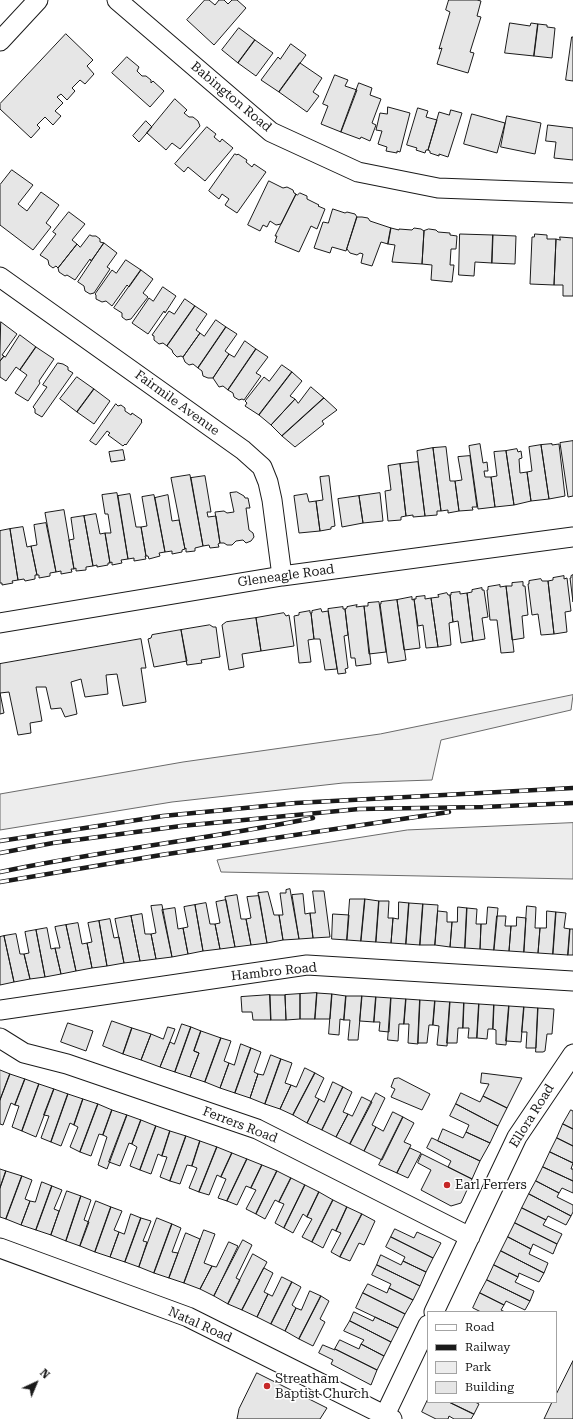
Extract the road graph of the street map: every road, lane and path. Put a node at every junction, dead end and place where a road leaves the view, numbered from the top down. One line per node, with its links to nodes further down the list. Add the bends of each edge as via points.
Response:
1 (38, 0): 3 (street)
2 (117, 0): 4 (street, Babington Road, via 271,132 358,172 438,188)
3 (0, 41)
4 (573, 194)
5 (0, 277): 7 (street, Fairmile Avenue, via 243,450 262,467 272,500)
6 (573, 537): 7 (street, Gleneagle Road)
7 (282, 576): 8 (street, Gleneagle Road)
8 (0, 623)
9 (573, 981): 10 (street, Hambro Road, via 307,965)
10 (0, 1010)
11 (0, 1038): 13 (street, Ferrers Road, via 24,1053 67,1064 257,1129)
12 (573, 1054): 13 (street, Ellora Road, via 517,1137)
13 (470, 1237): 15 (street, Ellora Road)
14 (0, 1248): 17 (street, Natal Road, via 188,1317)
15 (434, 1311)
16 (427, 1326): 17 (street)
17 (388, 1417)

